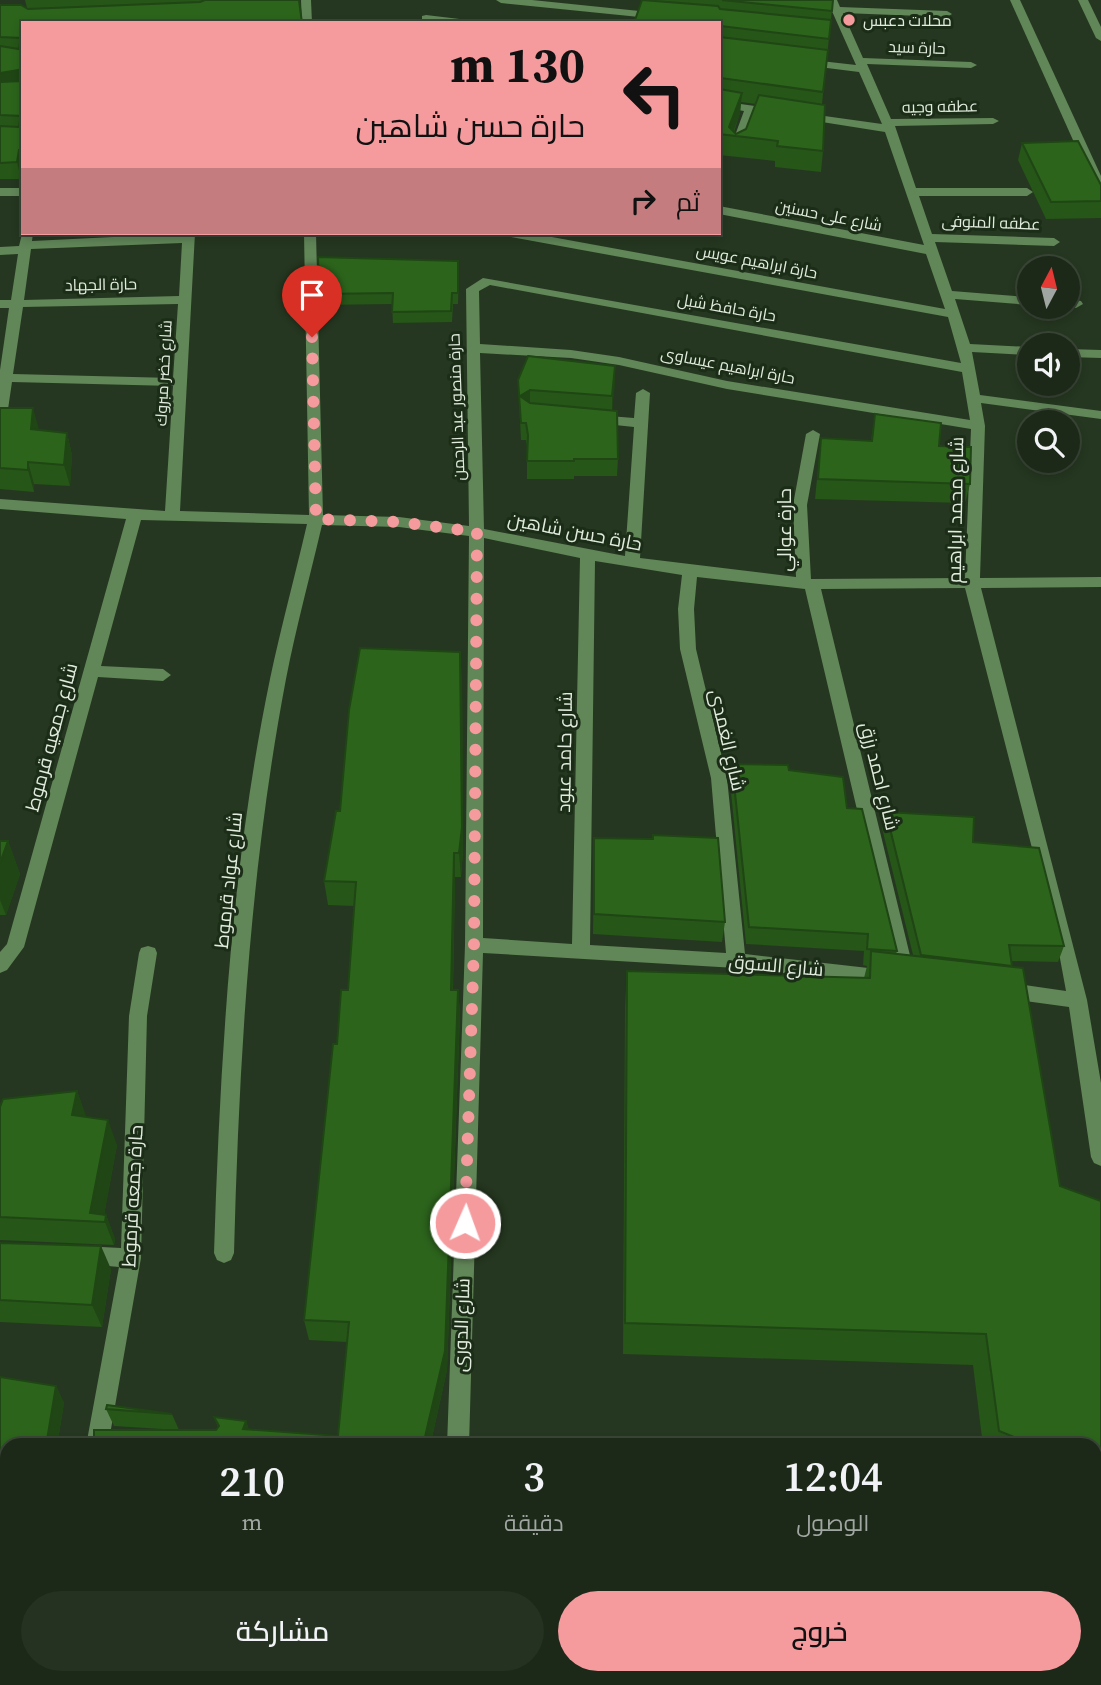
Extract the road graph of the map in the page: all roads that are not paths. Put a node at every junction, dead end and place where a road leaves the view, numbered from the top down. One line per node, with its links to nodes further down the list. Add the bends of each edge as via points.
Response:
1 (306, 0): 9 (street)
2 (501, 0): 8 (street)
3 (1015, 0): 20 (street)
4 (1083, 0): 11 (street)
5 (835, 5): 6 (street); 13 (street, شارع محمد ابراهيم, via 844,36)
6 (947, 13)
7 (426, 18): 10 (street)
8 (676, 18)
9 (307, 21)
10 (451, 21)
11 (1101, 38)
12 (786, 60): 13 (street, حارة سيد)
13 (864, 65): 14 (street, حارة سيد); 18 (street, شارع محمد ابراهيم)
14 (971, 65)
15 (721, 104): 16 (street, عطفه وجيه)
16 (751, 108): 18 (street, عطفه وجيه); 19 (street)
17 (993, 121): 18 (street, عطفه وجيه)
18 (889, 126): 23 (street, شارع محمد ابراهيم)
19 (736, 149)
20 (1101, 189)
21 (0, 192): 22 (street)
22 (21, 192)
23 (912, 192): 24 (street); 31 (street, شارع محمد ابراهيم)
24 (1027, 192)
25 (721, 211): 31 (street, شارع على حسنين)
26 (310, 235): 59 (street, شارع عواد قرموط)
27 (522, 235): 39 (street, حارة ابراهيم عويس)
28 (188, 236): 30 (street); 35 (street, شارع خضر مبروك)
29 (1054, 242): 31 (street, عطفه المنوفى)
30 (26, 243): 32 (street); 38 (street)
31 (930, 245): 34 (street, شارع محمد ابراهيم)
32 (0, 251)
33 (478, 284): 40 (street, حارة منصور عبد الرحمن, via 470,295); 45 (street, حارة حافظ شبل, via 499,283)
34 (949, 296): 36 (street); 39 (street, شارع محمد ابراهيم)
35 (184, 300): 38 (street, حارة الجهاد); 47 (street, شارع خضر مبروك)
36 (1017, 300)
37 (0, 303): 38 (street, حارة الجهاد)
38 (19, 303): 46 (street)
39 (956, 315): 41 (street, شارع محمد ابراهيم)
40 (472, 348): 54 (street, حارة ابراهيم عيساوى, via 619,361 727,385); 60 (street, حارة منصور عبد الرحمن)
41 (965, 348): 42 (street); 45 (street, شارع محمد ابراهيم)
42 (1017, 350)
43 (1080, 353): 44 (street)
44 (1101, 354)
45 (970, 369): 49 (street, شارع محمد ابراهيم)
46 (6, 378): 47 (street); 50 (street)
47 (180, 382): 58 (street, شارع خضر مبروك)
48 (643, 393): 53 (street)
49 (974, 398): 52 (street); 54 (street, شارع محمد ابراهيم)
50 (0, 410)
51 (586, 418): 53 (street)
52 (1100, 419)
53 (641, 424): 62 (street)
54 (978, 426): 66 (street, شارع محمد ابراهيم)
55 (813, 434): 65 (street, حارة عوالي, via 800,505)
56 (0, 504): 57 (street, حارة حسن شاهين)
57 (135, 515): 58 (street, حارة حسن شاهين); 67 (street, شارع جمعيه قرموط)
58 (172, 516): 59 (street, حارة حسن شاهين)
59 (316, 519): 60 (street, حارة حسن شاهين, via 399,522); 78 (street, شارع عواد قرموط, via 278,680 248,876 229,1099)
60 (477, 532): 61 (street, حارة حسن شاهين); 69 (street, شارع الدورى)
61 (588, 555): 62 (street, حارة حسن شاهين); 70 (street, شارع حامد عبود)
62 (632, 562): 63 (street, حارة حسن شاهين)
63 (690, 571): 65 (street, حارة حسن شاهين); 72 (street, شارع الغمدى, via 688,649 719,778)
64 (1101, 582): 66 (street, حارة حسن شاهين)
65 (808, 584): 66 (street, حارة حسن شاهين); 74 (street, شارع احمد رزق)
66 (972, 584): 76 (street, شارع محمد ابراهيم)
67 (90, 671): 68 (street); 73 (street, شارع جمعيه قرموط, via 15,947)
68 (163, 674)
69 (474, 945): 70 (street, شارع السوق); 82 (street, شارع الدورى)
70 (581, 950): 72 (street, شارع السوق)
71 (148, 953): 80 (street, حارة جمعه قرموط, via 138,1016)
72 (736, 961): 74 (street, شارع السوق)
73 (0, 965)
74 (913, 979)
75 (986, 988): 76 (street)
76 (1078, 1000): 77 (street, شارع محمد ابراهيم)
77 (1101, 1157)
78 (223, 1253)
79 (65, 1256): 80 (street)
80 (131, 1258): 81 (street, حارة جمعه قرموط)
81 (99, 1438)
82 (457, 1438)

